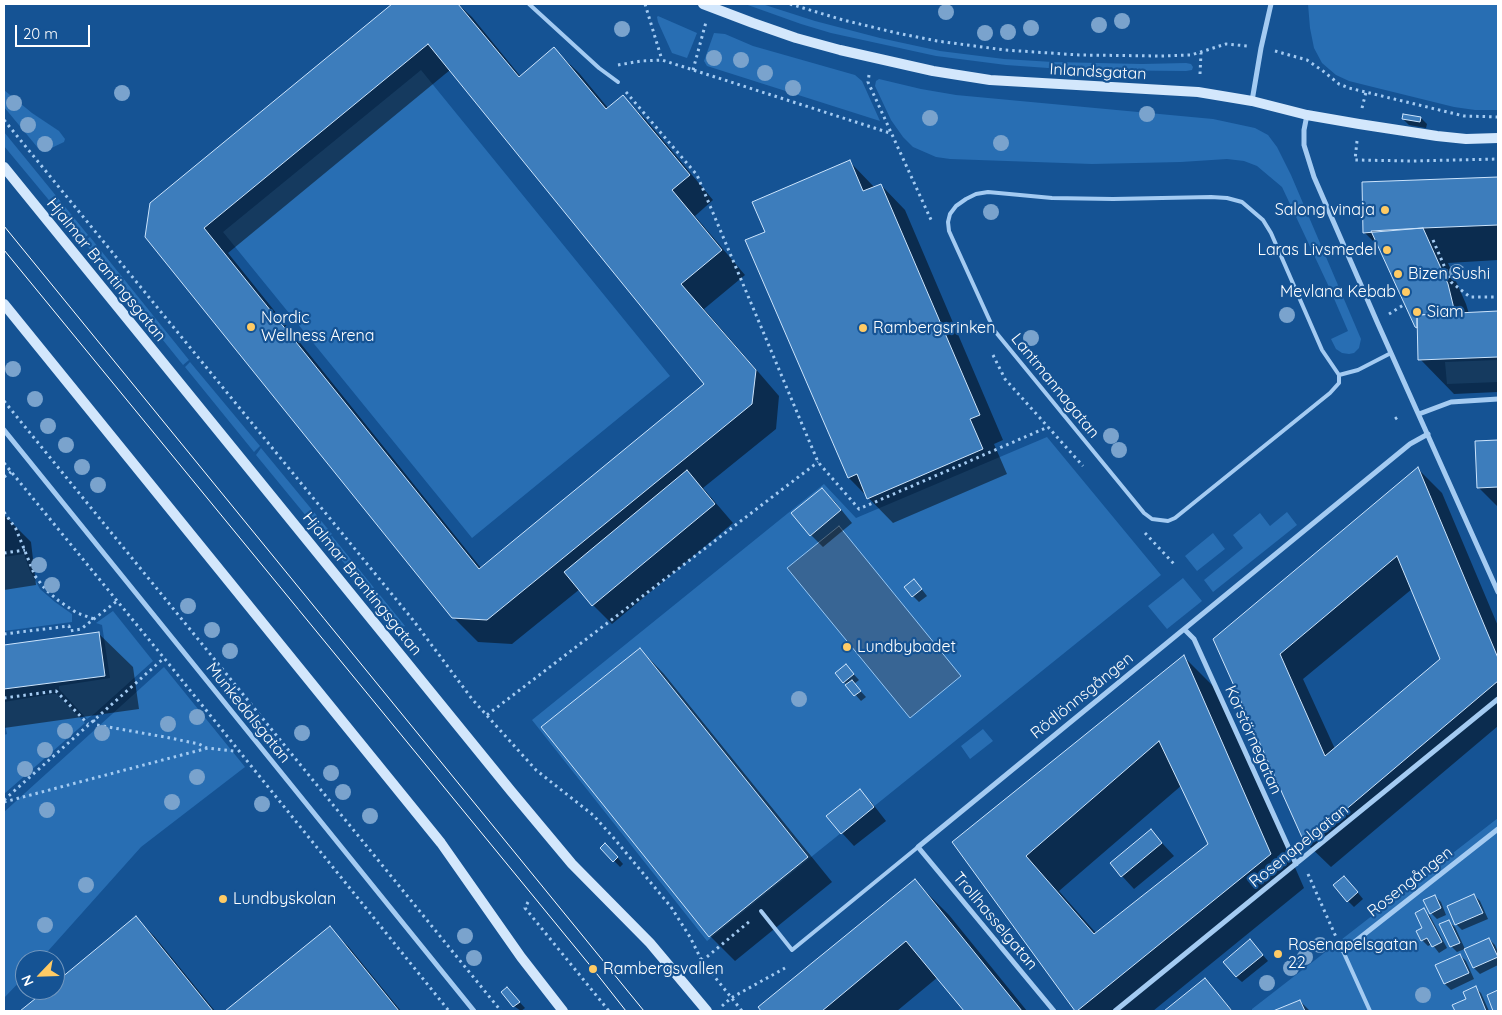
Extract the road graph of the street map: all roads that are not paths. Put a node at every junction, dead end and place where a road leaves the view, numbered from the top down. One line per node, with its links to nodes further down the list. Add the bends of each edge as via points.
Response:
1 (529, 4): 4 (lane)
2 (703, 4): 5 (main road, Inlandsgatan, via 796,38 933,71 990,80 1198,92)
3 (1271, 4): 5 (street)
4 (618, 82)
5 (1252, 101): 6 (main road, Inlandsgatan)
6 (1307, 115): 7 (main road, Inlandsgatan, via 1437,136); 10 (street, via 1304,145 1314,177)
7 (1498, 138)
8 (4, 167): 26 (main road, Hjalmar Brantingsgatan, via 511,791 572,864 650,943)
9 (4, 304): 25 (main road, via 441,843)
10 (1391, 353): 11 (lane, via 1358,370); 13 (street)
11 (1339, 375): 11 (lane, Lantmannagatan, via 1339,383 1330,394 1175,518 1168,521 1152,519 994,330 949,231 950,214 966,199 988,192 1113,200 1211,197 1242,202 1263,220 1271,233 1322,350)
12 (1498, 399): 13 (street, via 1451,402)
13 (1419, 414): 15 (street)
14 (4, 430): 24 (street, Munkedalsgatan)
15 (1428, 434): 16 (street); 17 (street, Rödlönnsgången, via 1410,444)
16 (1498, 592)
17 (1184, 629): 20 (street, Rödlönnsgången); 21 (street, Korstörnegatan, via 1194,639)
18 (1498, 699): 21 (street, Rosenapelgatan)
19 (1498, 829): 23 (street, Rosengången)
20 (918, 847): 22 (lane, Rödlönnsgången, via 792,950); 27 (street, Trollhasselgatan)
21 (1296, 864): 28 (street, Rosenapelgatan)
22 (761, 911)
23 (1343, 951): 29 (lane)
24 (474, 1011)
25 (563, 1011)
26 (708, 1011)
27 (1054, 1011)
28 (1115, 1011)
29 (1370, 1011)

